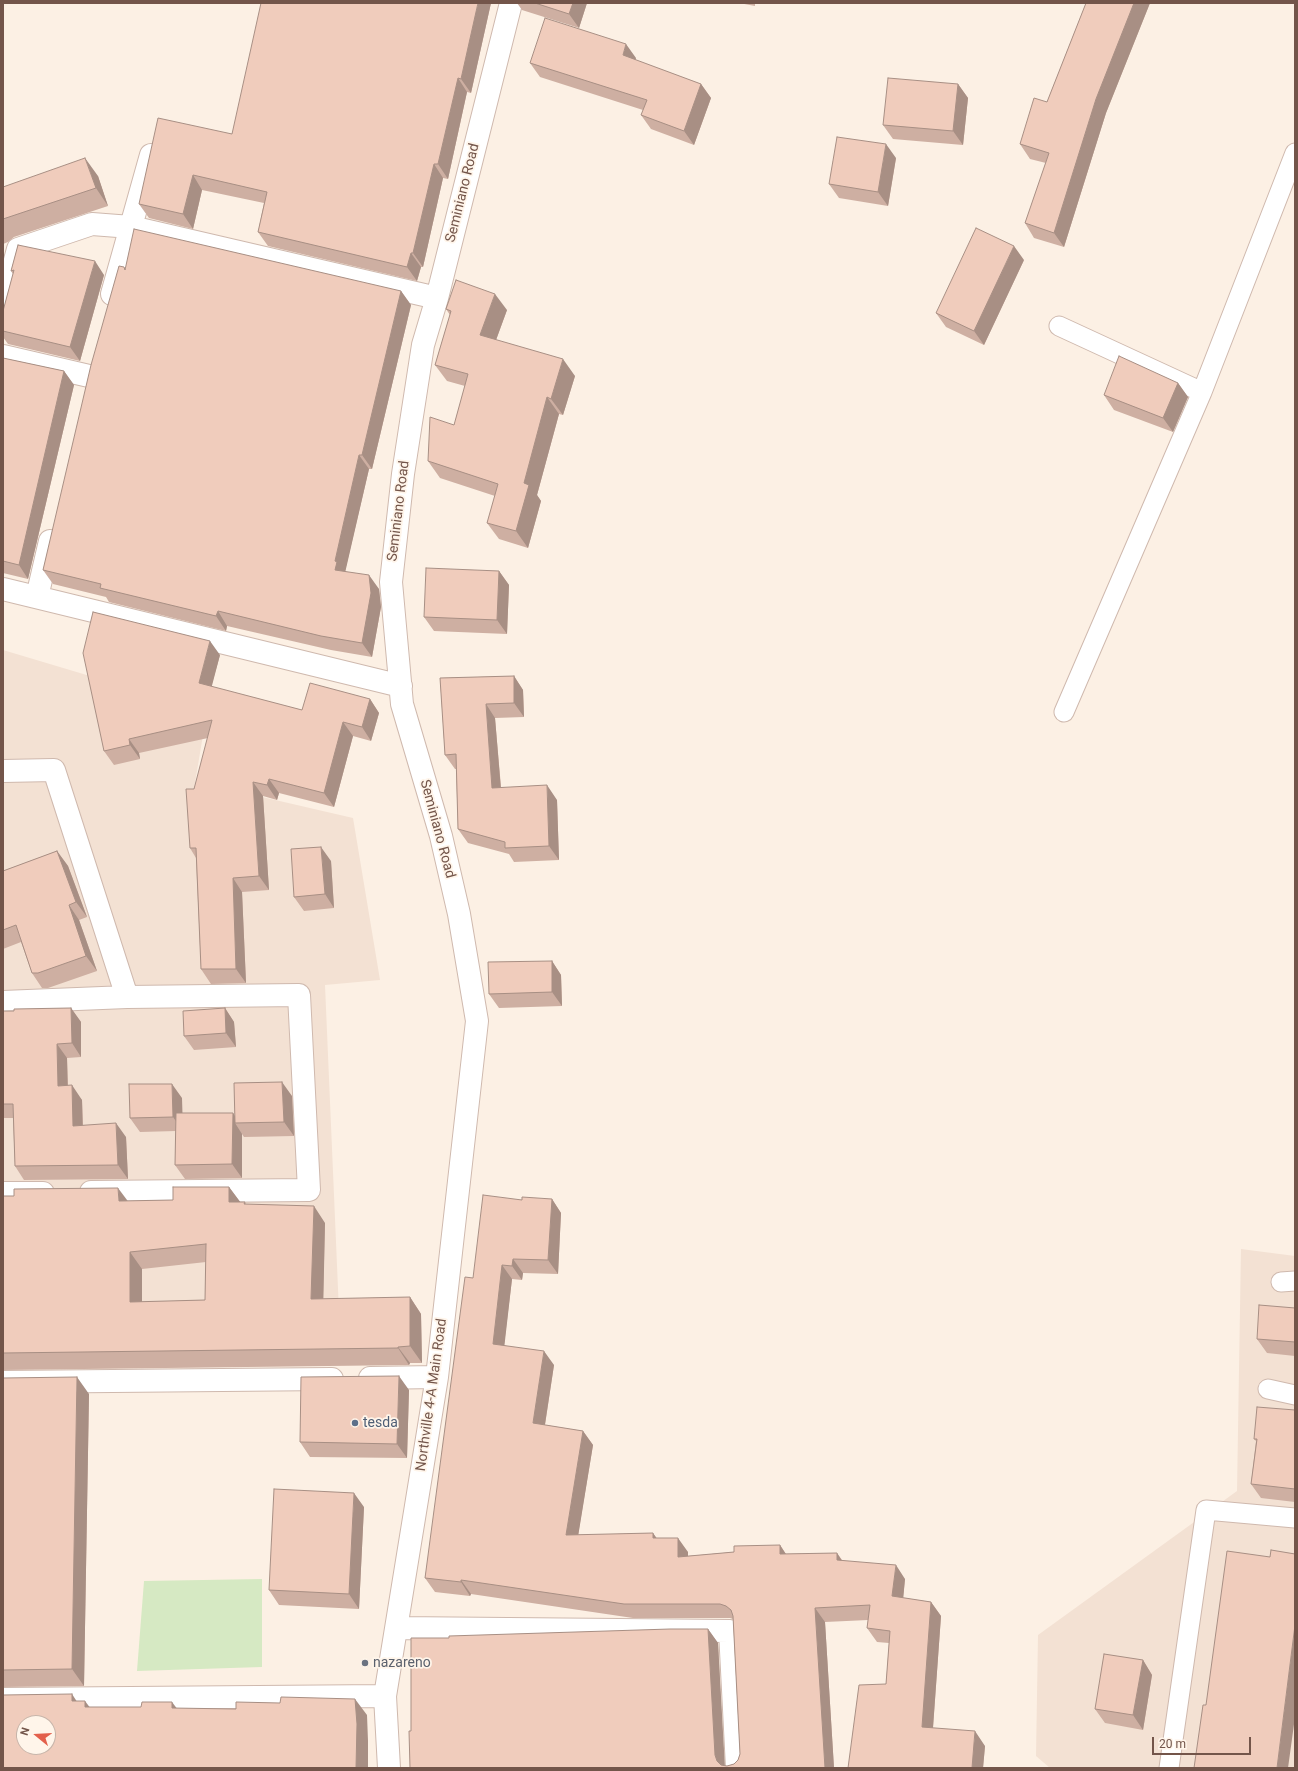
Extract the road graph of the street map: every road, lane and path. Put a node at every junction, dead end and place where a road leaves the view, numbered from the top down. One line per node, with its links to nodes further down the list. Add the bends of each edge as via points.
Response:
1 (511, 3): 5 (street, Seminiano Road)
2 (1295, 153): 12 (lane)
3 (150, 154): 4 (street)
4 (130, 227): 5 (street); 6 (street, via 92,224 18,249); 7 (street)
5 (437, 298): 17 (street, Seminiano Road, via 423,345 403,474 391,582)
6 (3, 305)
7 (106, 316)
8 (1059, 326): 12 (lane)
9 (95, 353): 11 (street)
10 (3, 356): 11 (street)
11 (89, 376): 13 (street)
12 (1202, 392): 18 (lane)
13 (84, 399)
14 (55, 521): 16 (street)
15 (3, 589): 16 (street)
16 (37, 597): 17 (street)
17 (401, 686): 22 (street, Seminiano Road, via 402,704 441,836 459,914)
18 (1064, 712)
19 (3, 771): 20 (street, via 54,770)
20 (127, 997): 21 (street); 23 (street, via 299,995 309,1190)
21 (3, 1002)
22 (477, 1021): 24 (street, Northville 4-A Main Road)
23 (3, 1194)
24 (437, 1377): 25 (street); 29 (street, Northville 4-A Main Road)
25 (3, 1382)
26 (1268, 1389): 27 (lane)
27 (1295, 1395)
28 (1295, 1518): 34 (lane, via 1206,1510)
29 (397, 1628): 30 (street, Northville 4-A Main Road); 33 (street, via 730,1631)
30 (385, 1696): 31 (street); 32 (street, Northville 4-A Main Road)
31 (3, 1699)
32 (389, 1768)
33 (737, 1768)
34 (1169, 1768)

